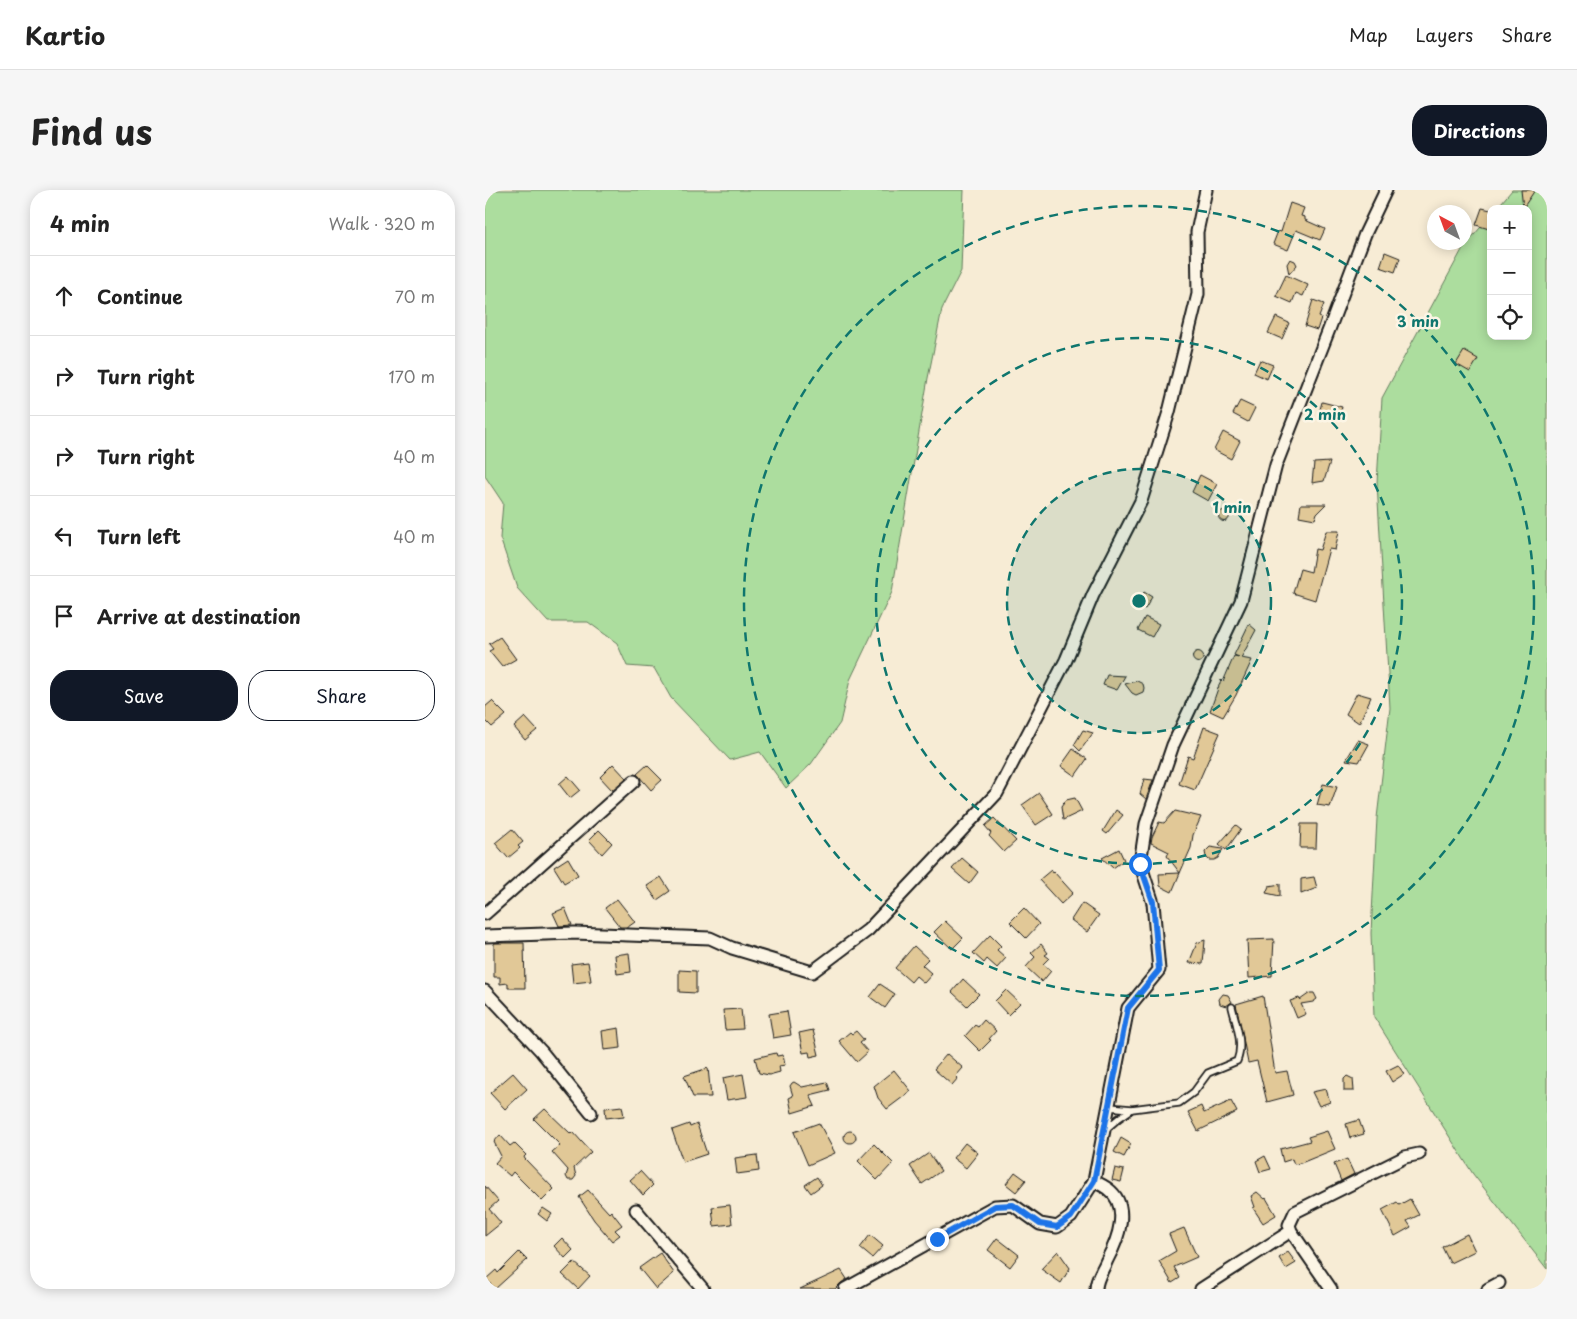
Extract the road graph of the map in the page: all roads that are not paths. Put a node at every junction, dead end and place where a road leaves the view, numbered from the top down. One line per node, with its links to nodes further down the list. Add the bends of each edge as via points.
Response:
1 (1206, 190): 5 (street, via 1197,232 1198,294 1169,412 1141,501 1093,595 1066,660 997,792 868,930 812,972 732,948 710,938 574,933)
2 (1386, 190): 8 (street, via 1365,234 1275,465 1241,601 1173,745 1146,824 1140,864 1153,902 1159,970 1128,1008)
3 (634, 781): 4 (street)
4 (485, 914)
5 (485, 936)
6 (485, 991): 10 (street, via 541,1051)
7 (1232, 1007): 9 (lane, via 1240,1045 1237,1061 1208,1074 1194,1092 1179,1103)
8 (1109, 1107): 9 (lane); 11 (street)
9 (1132, 1109): 11 (lane)
10 (591, 1113)
11 (1105, 1131): 13 (street)
12 (1419, 1154): 15 (street, via 1405,1157 1295,1212 1289,1225)
13 (1094, 1181): 18 (street, via 1071,1217 1057,1227 1040,1224 1013,1205 995,1206); 19 (street, via 1109,1189 1119,1203 1121,1225 1115,1246 1096,1282)
14 (636, 1210): 17 (street)
15 (1291, 1231): 20 (street); 21 (street)
16 (1499, 1283): 22 (street)
17 (703, 1289)
18 (845, 1289)
19 (1096, 1289)
20 (1201, 1289)
21 (1331, 1289)
22 (1488, 1289)

